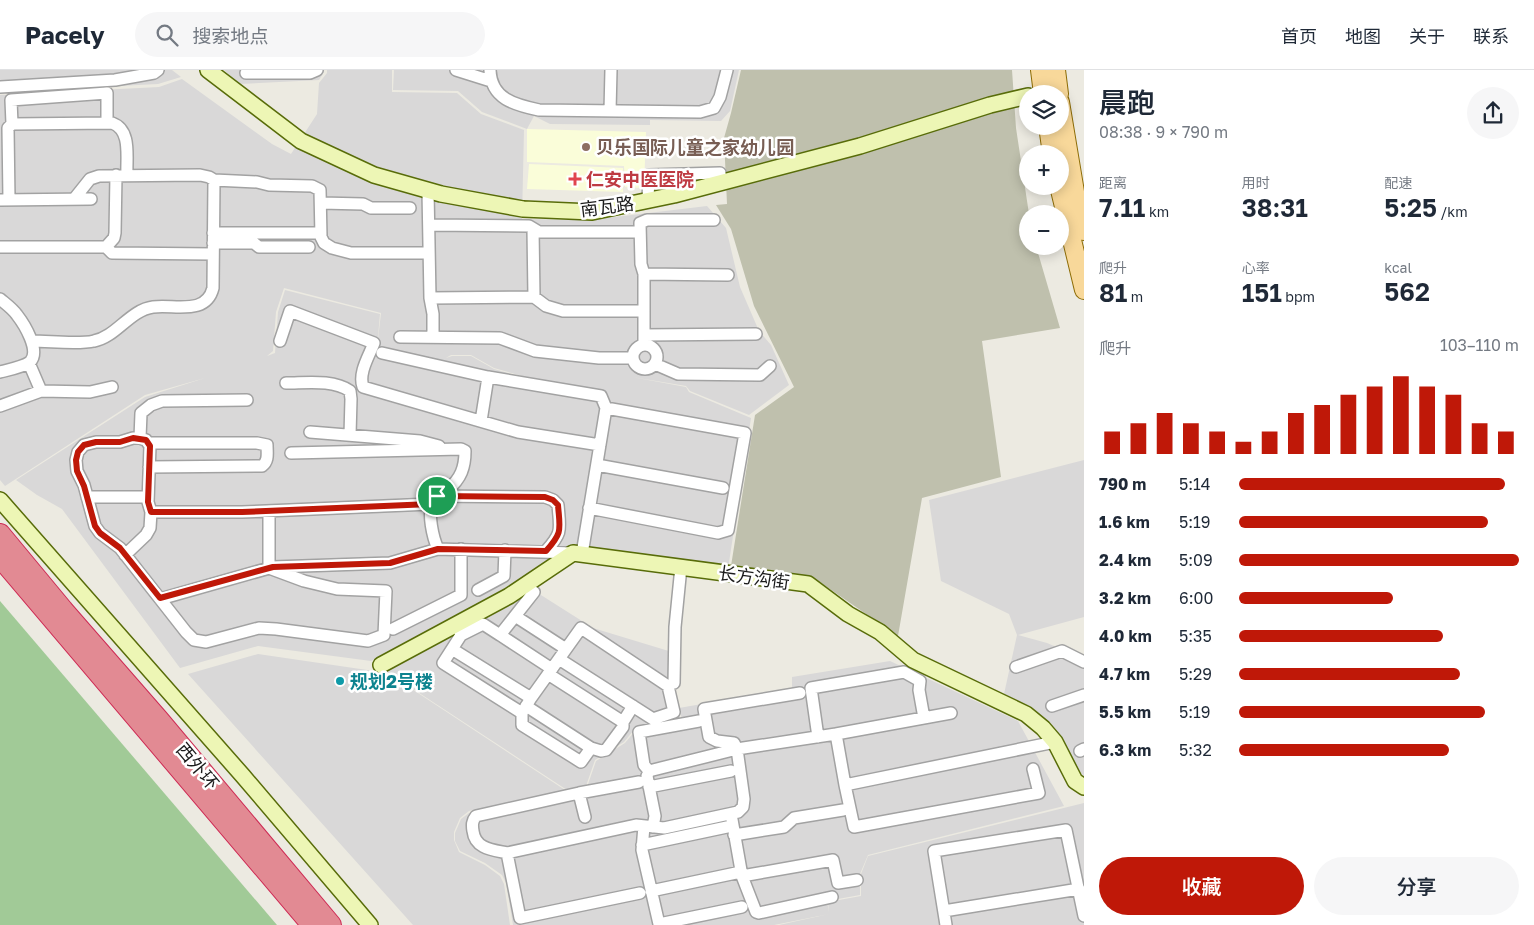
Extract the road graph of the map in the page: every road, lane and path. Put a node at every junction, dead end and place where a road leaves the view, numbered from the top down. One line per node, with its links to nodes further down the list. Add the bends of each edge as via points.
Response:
1 (158, 70): 13 (street, via 115,80)
2 (208, 70): 22 (street, 南瓦路, via 301,140 374,176)
3 (317, 70): 9 (street, via 310,73)
4 (456, 70): 10 (street)
5 (611, 70): 15 (street)
6 (727, 70): 15 (street, via 714,108 700,112)
7 (1040, 70): 11 (main road)
8 (1056, 70): 12 (main road)
9 (246, 73)
10 (490, 75): 15 (street, via 498,94 517,105 539,110)
11 (1047, 85)
12 (1054, 85)
13 (0, 87)
14 (1019, 98): 21 (street, 南瓦路)
15 (610, 111)
16 (107, 123): 17 (street); 17 (street, via 106,93 11,100); 19 (street, via 118,125 124,131 126,139)
17 (4, 126): 26 (street)
18 (1061, 135): 33 (main road)
19 (121, 176): 20 (street, via 200,175); 24 (street, via 99,176 90,180); 38 (street, via 115,233)
20 (214, 180): 28 (street, via 312,186 320,190); 36 (street)
21 (721, 183): 27 (street, 南瓦路); 27 (street, via 720,173 649,175)
22 (428, 190): 27 (street, 南瓦路, via 524,209 592,212); 31 (street)
23 (1061, 195): 43 (main road)
24 (74, 199): 25 (street); 26 (street)
25 (91, 199)
26 (4, 200)
27 (648, 200)
28 (321, 203): 29 (street); 35 (street)
29 (410, 208)
30 (714, 220): 34 (street, via 647,220 640,223)
31 (428, 225): 32 (street, via 529,226); 40 (street)
32 (533, 229): 34 (street, via 539,232); 44 (street)
33 (1084, 231)
34 (640, 232): 41 (street)
35 (320, 233): 36 (street); 40 (street, via 324,243 340,252)
36 (213, 243): 38 (street, via 112,253); 39 (street); 52 (street, via 213,288 202,304 146,308 92,342)
37 (0, 247): 38 (street)
38 (106, 247)
39 (309, 248)
40 (429, 253): 45 (street)
41 (644, 274): 42 (street); 47 (street)
42 (728, 275)
43 (1084, 290)
44 (534, 297): 45 (street); 47 (street, via 546,306 563,311)
45 (430, 298): 50 (street)
46 (2, 303): 52 (street, via 17,314)
47 (644, 311): 51 (street)
48 (756, 334): 51 (street)
49 (400, 337): 50 (street)
50 (433, 337): 55 (street, via 500,338 535,351)
51 (644, 340): 55 (street); 57 (street, via 654,349 657,356)
52 (32, 341): 56 (street, via 32,358)
53 (280, 341): 67 (street, via 290,311 374,343 362,374 363,387)
54 (382, 352): 60 (street)
55 (633, 358): 57 (street, via 642,369 649,369)
56 (28, 363): 59 (street); 63 (street)
57 (655, 364): 58 (street, via 678,374 760,375)
58 (770, 366)
59 (0, 372)
60 (488, 376): 66 (street, via 601,396); 67 (street)
61 (286, 383): 69 (street, via 344,386 350,391 351,399)
62 (112, 387): 63 (street, via 90,392)
63 (41, 391): 65 (street)
64 (247, 400): 70 (street, via 162,401 151,404 141,414)
65 (0, 406)
66 (606, 408): 71 (street); 81 (street, via 745,433 728,530 718,533)
67 (481, 421): 71 (street, via 518,432)
68 (310, 432): 69 (street)
69 (350, 435): 72 (street, via 420,441)
70 (144, 440): 75 (street, via 150,446); 75 (street, via 267,445 267,459 262,466); 77 (street, via 133,438 84,445 76,460)
71 (600, 445): 74 (street)
72 (450, 449): 73 (street); 80 (street, via 465,451 460,477)
73 (291, 453)
74 (597, 465): 76 (street); 81 (street)
75 (149, 467): 78 (street)
76 (722, 488)
77 (87, 497): 78 (street); 90 (street, via 95,526)
78 (148, 497): 83 (street)
79 (0, 500): 146 (street)
80 (434, 500): 82 (street); 85 (street, via 432,535); 88 (street, via 545,497 553,500 558,505 560,528 558,537)
81 (589, 508): 89 (street)
82 (270, 511): 83 (street); 93 (street)
83 (151, 512): 90 (street, via 146,536)
84 (0, 534): 97 (highway)
85 (438, 549): 86 (street); 93 (street, via 390,563)
86 (461, 549): 87 (street); 99 (street, via 461,595)
87 (505, 550): 88 (street); 94 (street, via 504,576)
88 (546, 551): 89 (street)
89 (577, 553): 92 (street, 长方沟街); 100 (street)
90 (125, 555): 96 (street)
91 (0, 557): 97 (highway)
92 (681, 567): 106 (street); 118 (street, 长方沟街, via 808,584 848,614 880,632 913,660 1026,714)
93 (269, 568): 96 (street); 96 (street, via 337,589 386,591 384,635 368,641 259,628 206,642 194,640)
94 (478, 590)
95 (534, 592): 98 (street)
96 (160, 598)
97 (57, 614): 144 (highway, 西外环); 145 (highway, 西外环, via 159,720)
98 (515, 616): 101 (street); 103 (street)
99 (393, 629)
100 (459, 630): 101 (street, via 483,624); 104 (street); 109 (street, via 452,650); 109 (street, via 443,663)
101 (500, 635): 103 (street)
102 (1084, 662): 105 (street, via 1062,651)
103 (556, 663): 109 (street); 110 (street); 110 (street, via 581,628 668,686 674,712 654,719); 115 (street)
104 (381, 665)
105 (1016, 667)
106 (674, 683)
107 (800, 693): 120 (street, via 704,709 709,737 717,742 734,743)
108 (1084, 695): 111 (street)
109 (527, 706): 119 (street); 119 (street, via 522,725 582,762)
110 (633, 706): 115 (street)
111 (1052, 706)
112 (951, 713): 113 (street)
113 (924, 718): 116 (street); 117 (street, via 920,681 904,672 895,673 810,688)
114 (699, 721): 122 (street, via 639,732 644,765)
115 (622, 722): 119 (street, via 623,727 606,750)
116 (836, 734): 117 (street); 125 (street)
117 (818, 736): 120 (street)
118 (1055, 742): 125 (street); 126 (street, 长方沟街, via 1075,781)
119 (591, 748)
120 (737, 750): 122 (street); 129 (street, via 744,799 743,807)
121 (1033, 769): 125 (street, via 1039,793 854,827)
122 (649, 771): 124 (street)
123 (731, 771): 124 (street)
124 (644, 785): 127 (street); 131 (street, via 655,816)
125 (845, 785)
126 (1084, 787)
127 (579, 793): 130 (street); 134 (street, via 476,816 472,820 476,841 482,847)
128 (843, 810): 132 (street, via 794,818 784,827)
129 (731, 814): 131 (street, via 664,828); 132 (street)
130 (585, 818)
131 (649, 826): 133 (street); 134 (street, via 636,825)
132 (731, 831): 133 (street); 135 (street)
133 (642, 845): 138 (street)
134 (507, 853): 143 (street)
135 (739, 875): 136 (street, via 833,860 838,883); 138 (street); 139 (street, via 759,913)
136 (857, 880)
137 (1078, 889): 141 (street); 141 (street, via 1066,830 934,851); 142 (street)
138 (645, 892): 140 (street, via 658,924); 143 (street)
139 (832, 897)
140 (742, 907)
141 (944, 911): 147 (street)
142 (1084, 916)
143 (520, 921)
144 (312, 925)
145 (330, 925)
146 (370, 925)
147 (946, 925)

